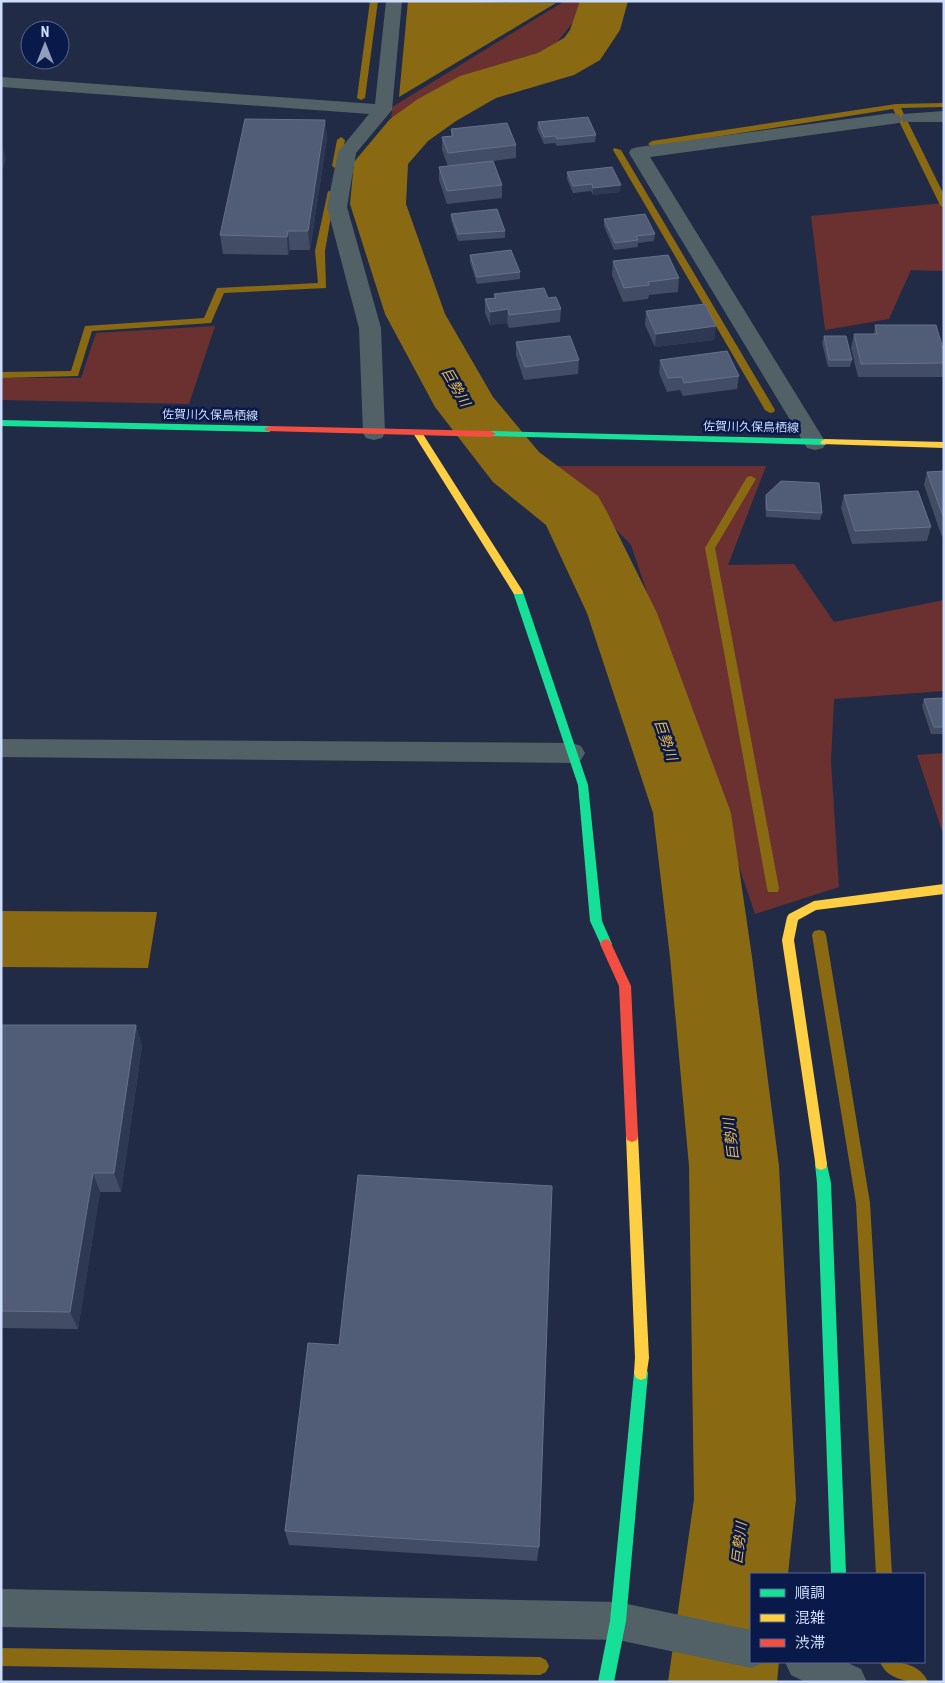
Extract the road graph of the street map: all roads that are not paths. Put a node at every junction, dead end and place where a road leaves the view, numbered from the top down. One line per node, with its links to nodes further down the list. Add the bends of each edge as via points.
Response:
1 (394, 1): 3 (street)
2 (1, 82): 3 (street)
3 (383, 110): 6 (street, via 348,152 337,207 370,328)
4 (944, 116): 8 (street, via 638,153)
5 (1, 424): 6 (street, 佐賀川久保鳥栖線)
6 (374, 433): 7 (street, 佐賀川久保鳥栖線)
7 (418, 433): 8 (street, 佐賀川久保鳥栖線); 11 (street, via 518,592)
8 (815, 442): 9 (street, 佐賀川久保鳥栖線)
9 (944, 445)
10 (1, 748): 11 (lane)
11 (572, 752): 15 (street, via 583,785 596,920 625,986 642,1358)
12 (944, 889): 13 (street, via 814,906 793,917 788,940 824,1183)
13 (839, 1573)
14 (1, 1608): 15 (street)
15 (618, 1621): 16 (street); 19 (street)
16 (750, 1649)
17 (807, 1663): 18 (street)
18 (844, 1676)
19 (606, 1682)

